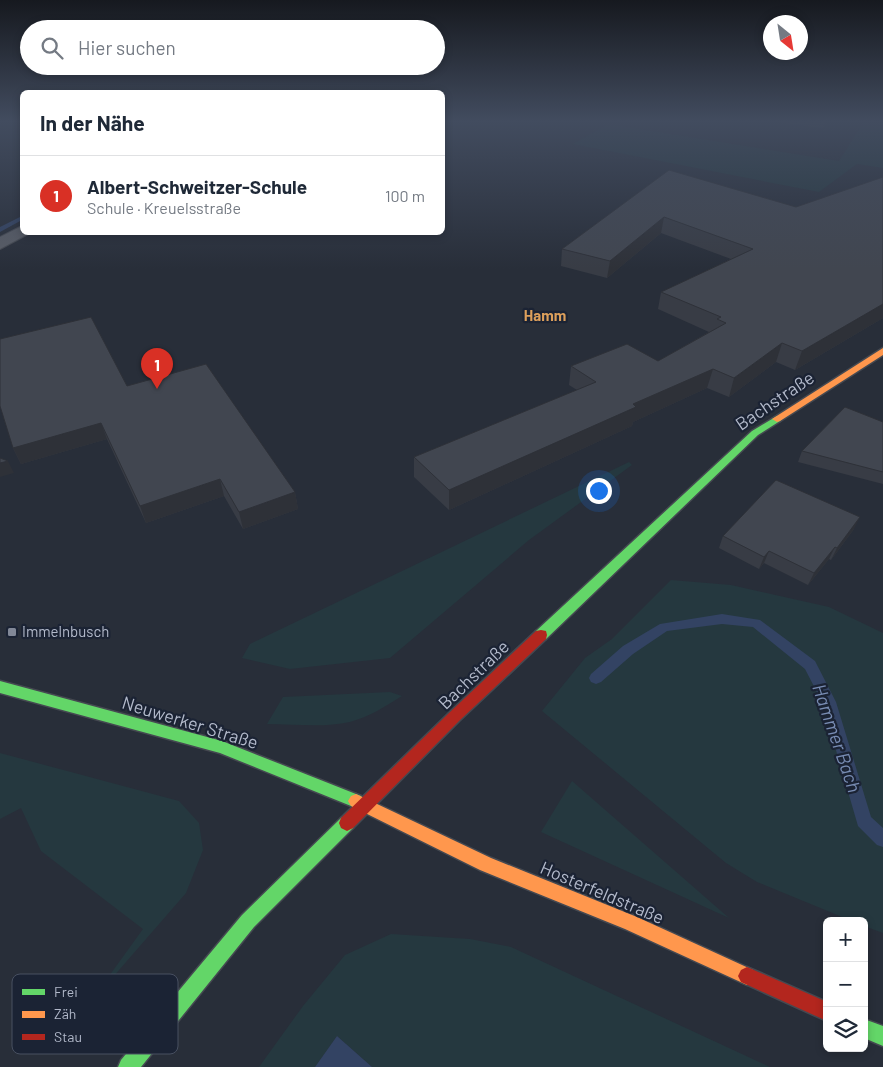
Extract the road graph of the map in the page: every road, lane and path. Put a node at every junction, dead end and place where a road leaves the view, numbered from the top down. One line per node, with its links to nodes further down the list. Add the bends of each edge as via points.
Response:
1 (20, 232): 2 (street)
2 (0, 244)
3 (883, 351): 5 (street, Bachstraße, via 754,433 454,717)
4 (0, 687): 5 (street, Neuwerker Straße, via 222,747)
5 (366, 805): 6 (street, Bachstraße, via 248,921); 7 (street, Hosterfeldstraße, via 486,864 631,923)
6 (178, 1006)
7 (823, 1010)
8 (868, 1030): 9 (street)
9 (883, 1036)
10 (139, 1054): 11 (street, Bachstraße)
11 (128, 1067)

